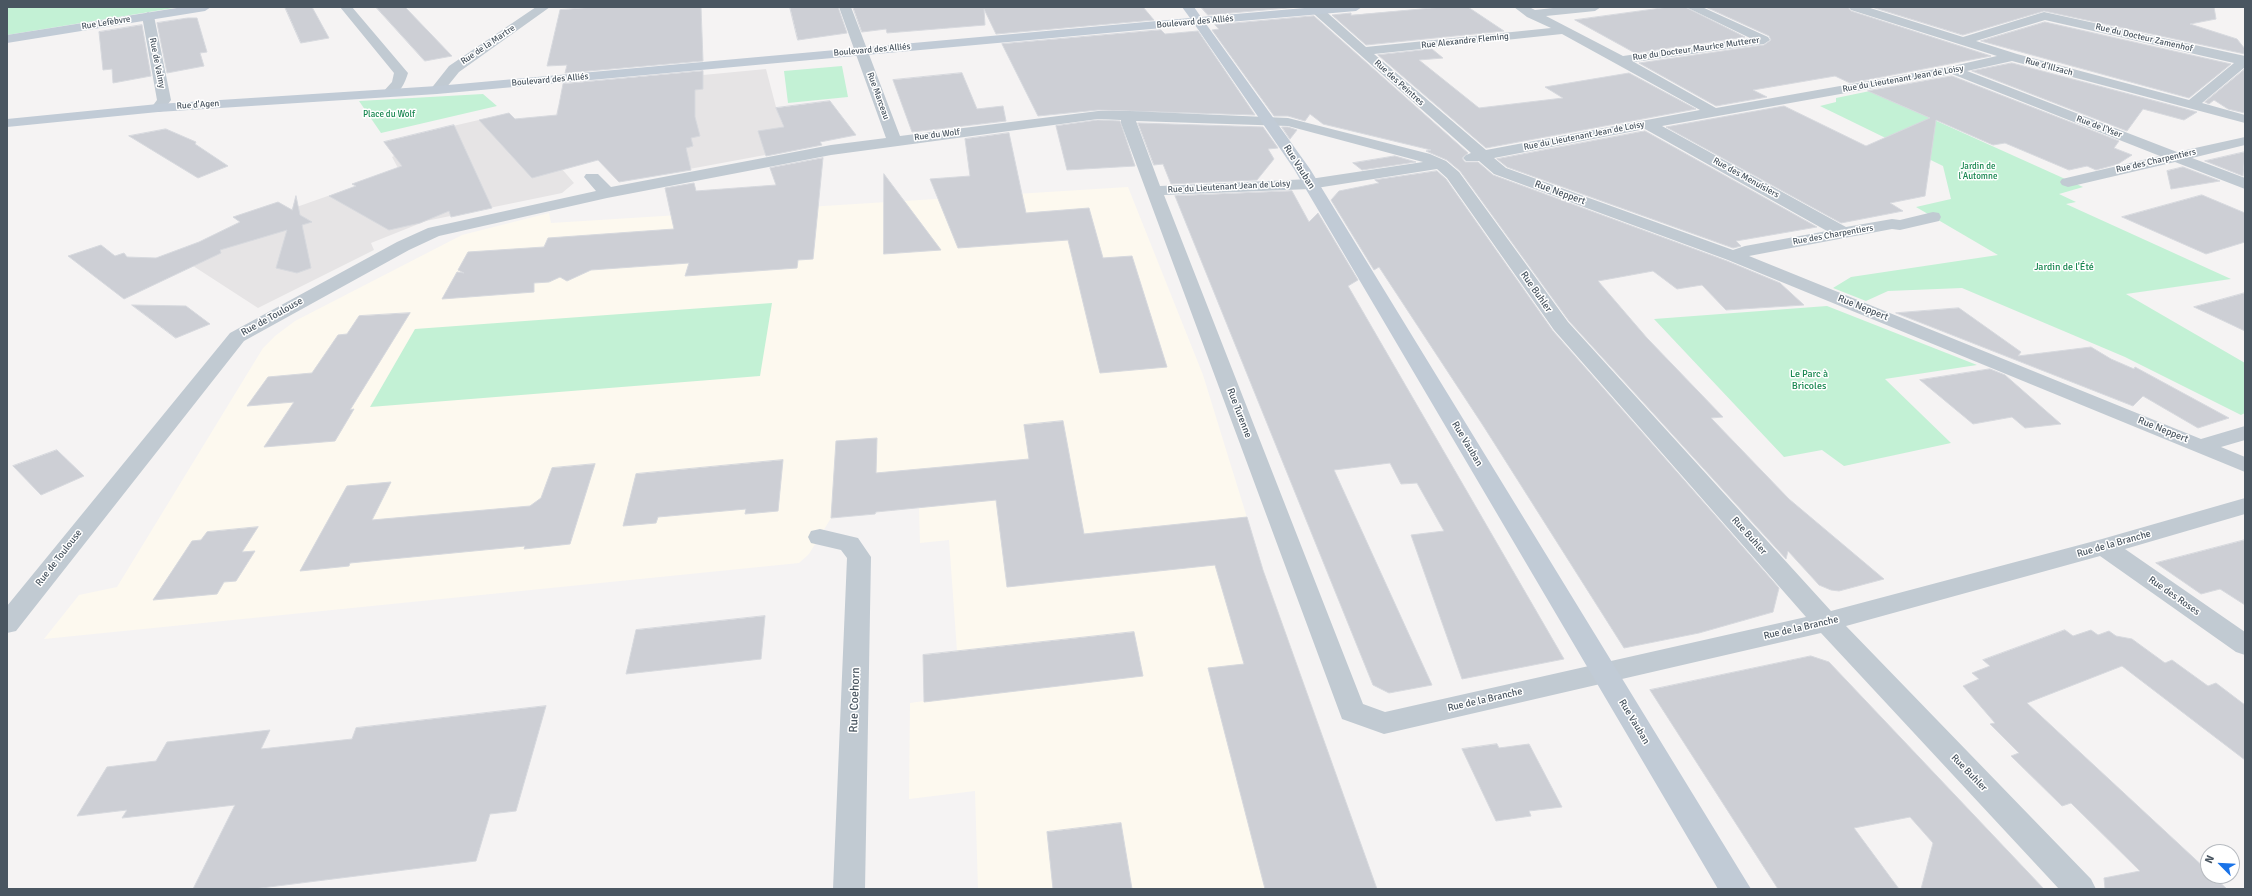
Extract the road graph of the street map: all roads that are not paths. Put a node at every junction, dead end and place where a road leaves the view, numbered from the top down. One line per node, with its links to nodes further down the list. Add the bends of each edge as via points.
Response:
1 (205, 7): 12 (main road, Rue Lefèbvre)
2 (346, 7): 24 (street, via 401,73 398,83)
3 (544, 7): 23 (street, Rue de la Martre, via 454,69)
4 (845, 7): 17 (street, Rue Marceau)
5 (1188, 7): 13 (main road, Rue Vauban)
6 (1356, 7): 10 (main road, Boulevard des Alliés)
7 (1595, 7): 11 (street)
8 (1692, 7): 20 (street, Rue du Docteur Maurice Mutterer, via 1764,40)
9 (1855, 7): 16 (street, Rue d'Illzach)
10 (1318, 10): 13 (main road, Boulevard des Alliés); 18 (street, Rue des Peintres)
11 (1526, 10): 14 (street)
12 (148, 16): 15 (main road, Rue Lefèbvre); 26 (street, Rue de Valmy, via 164,100)
13 (1199, 22): 17 (main road, Boulevard des Alliés); 30 (main road, Rue Vauban)
14 (1567, 30): 18 (street, Rue Alexandre Fleming); 20 (street)
15 (7, 39)
16 (1964, 41): 19 (street, Rue d'Illzach); 21 (street, Rue du Docteur Zamenhof, via 2044,16)
17 (861, 51): 23 (main road, Boulevard des Alliés); 33 (street, Rue Marceau)
18 (1363, 51): 35 (street, Rue des Peintres)
19 (2012, 57): 22 (street, Rue du Lieutenant Jean de Loisy); 25 (street, Rue d'Illzach)
20 (1621, 60): 27 (street)
21 (2245, 60): 25 (street)
22 (1953, 70): 27 (street, Rue du Lieutenant Jean de Loisy); 36 (street, Rue de l'Yser)
23 (437, 90): 24 (main road, Boulevard des Alliés)
24 (389, 93): 26 (main road, Rue d'Agen)
25 (2192, 105): 29 (street, Rue d'Illzach)
26 (158, 108): 31 (main road, Rue d'Agen)
27 (1713, 112): 32 (street, Rue du Lieutenant Jean de Loisy)
28 (1130, 115): 30 (street, Rue du Wolf); 33 (street, Rue du Wolf, via 1098,115); 42 (street, Rue Turenne, via 1128,123)
29 (2245, 119)
30 (1270, 122): 37 (street, via 1288,122 1425,157); 40 (main road, Rue Vauban)
31 (7, 123)
32 (1648, 124): 35 (street, Rue du Lieutenant Jean de Loisy); 45 (street, Rue des Menuisiers)
33 (894, 140): 43 (street, Rue du Wolf)
34 (2245, 141): 36 (street, Rue des Charpentiers)
35 (1481, 156): 37 (street, Rue du Lieutenant Jean de Loisy); 46 (street, Rue Neppert, via 1500,171)
36 (2174, 156): 39 (street, Rue des Charpentiers); 41 (street, Rue de l'Yser)
37 (1442, 164): 40 (street, Rue du Lieutenant Jean de Loisy); 53 (street, Rue Buhler, via 1453,175 1561,326)
38 (592, 177): 43 (street)
39 (2068, 182)
40 (1310, 184): 42 (street, Rue du Lieutenant Jean de Loisy); 56 (main road, Rue Vauban)
41 (2245, 184)
42 (1154, 191): 57 (street, Rue Turenne)
43 (607, 193): 54 (street, Rue de Toulouse, via 434,232 245,330 230,344)
44 (1932, 217): 45 (street, Rue des Charpentiers, via 1900,225 1892,224)
45 (1844, 233): 46 (street, Rue des Charpentiers, via 1746,251)
46 (1734, 256): 48 (street, Rue Neppert)
47 (2245, 433): 48 (street)
48 (2201, 446): 49 (street, Rue Neppert)
49 (2245, 465)
50 (2245, 506): 52 (street, Rue de la Branche)
51 (820, 537): 58 (street, Rue Coehorn, via 849,544 859,557)
52 (2104, 547): 53 (street, Rue de la Branche); 55 (street, Rue des Roses)
53 (1826, 622): 56 (street, Rue de la Branche); 60 (street, Rue Buhler)
54 (7, 624)
55 (2245, 645)
56 (1605, 673): 57 (street, Rue de la Branche, via 1384,723); 59 (main road, Rue Vauban)
57 (1352, 711)
58 (849, 889)
59 (1735, 889)
60 (2080, 889)

